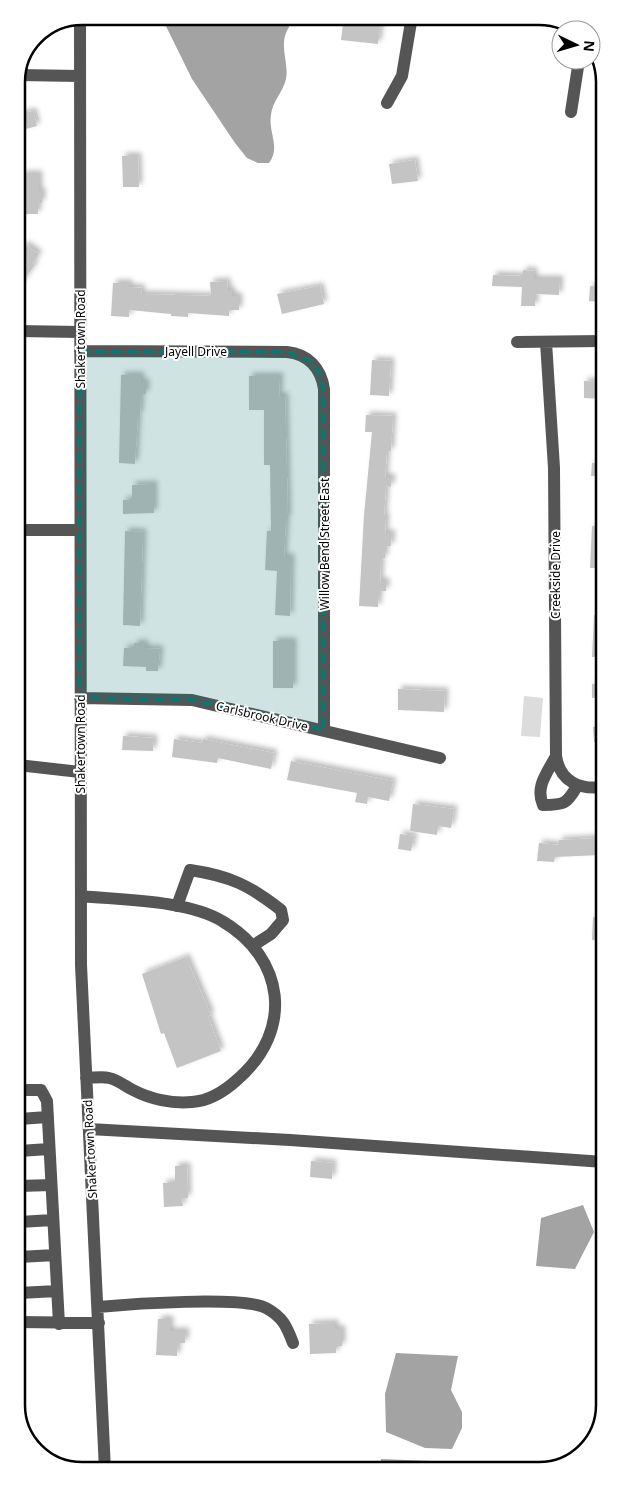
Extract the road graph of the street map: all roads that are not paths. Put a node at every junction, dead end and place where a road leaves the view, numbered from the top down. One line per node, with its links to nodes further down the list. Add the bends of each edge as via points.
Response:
1 (80, 25): 5 (street, Shakertown Road)
2 (410, 25): 6 (street, via 402,76)
3 (577, 70): 7 (street)
4 (26, 74): 5 (street)
5 (80, 76): 9 (street, Shakertown Road)
6 (387, 103)
7 (571, 112)
8 (25, 331): 9 (street)
9 (80, 332): 13 (street, Shakertown Road)
10 (596, 341): 12 (street)
11 (517, 342): 12 (street)
12 (546, 342): 19 (street, Creekside Drive, via 554,478)
13 (80, 351): 14 (street, Jayell Drive, via 287,352 300,354); 16 (street, Shakertown Road)
14 (311, 361): 18 (street, Willow Bend Street East, via 320,373 324,389)
15 (25, 530): 16 (street)
16 (80, 530): 17 (street, Shakertown Road)
17 (80, 698): 18 (street, Carlsbrook Drive, via 192,700); 22 (street, Shakertown Road)
18 (324, 730): 20 (street, Carlsbrook Drive)
19 (556, 756): 23 (street, Creekside Drive, via 563,774); 23 (street, via 542,782 539,795 543,805 561,805)
20 (440, 758)
21 (25, 766): 22 (street)
22 (80, 772): 24 (street, Shakertown Road)
23 (590, 787)
24 (81, 896): 25 (street); 27 (street, Shakertown Road)
25 (177, 906): 26 (street, via 222,920); 26 (street, via 190,870 219,874 254,889 281,910 283,920 271,934)
26 (254, 945): 27 (street, via 267,966 274,990 275,1011 264,1048 251,1068 232,1084 212,1097 192,1102 164,1101 108,1078)
27 (86, 1078): 31 (street, Shakertown Road)
28 (25, 1090): 29 (street, via 41,1090 47,1101)
29 (48, 1117): 30 (street); 32 (street)
30 (25, 1119)
31 (89, 1130): 34 (street); 43 (street, Shakertown Road)
32 (49, 1149): 33 (street); 35 (street)
33 (25, 1151)
34 (596, 1161)
35 (51, 1184): 36 (street); 37 (street)
36 (25, 1186)
37 (53, 1220): 38 (street); 39 (street)
38 (25, 1222)
39 (55, 1255): 40 (street); 41 (street)
40 (25, 1257)
41 (57, 1291): 42 (street); 46 (street)
42 (25, 1293)
43 (98, 1307): 45 (street, Shakertown Road); 47 (street, via 227,1302 265,1308 284,1320)
44 (25, 1322): 46 (street)
45 (99, 1323): 46 (street); 48 (street, Shakertown Road)
46 (59, 1324)
47 (293, 1344)
48 (105, 1462)

